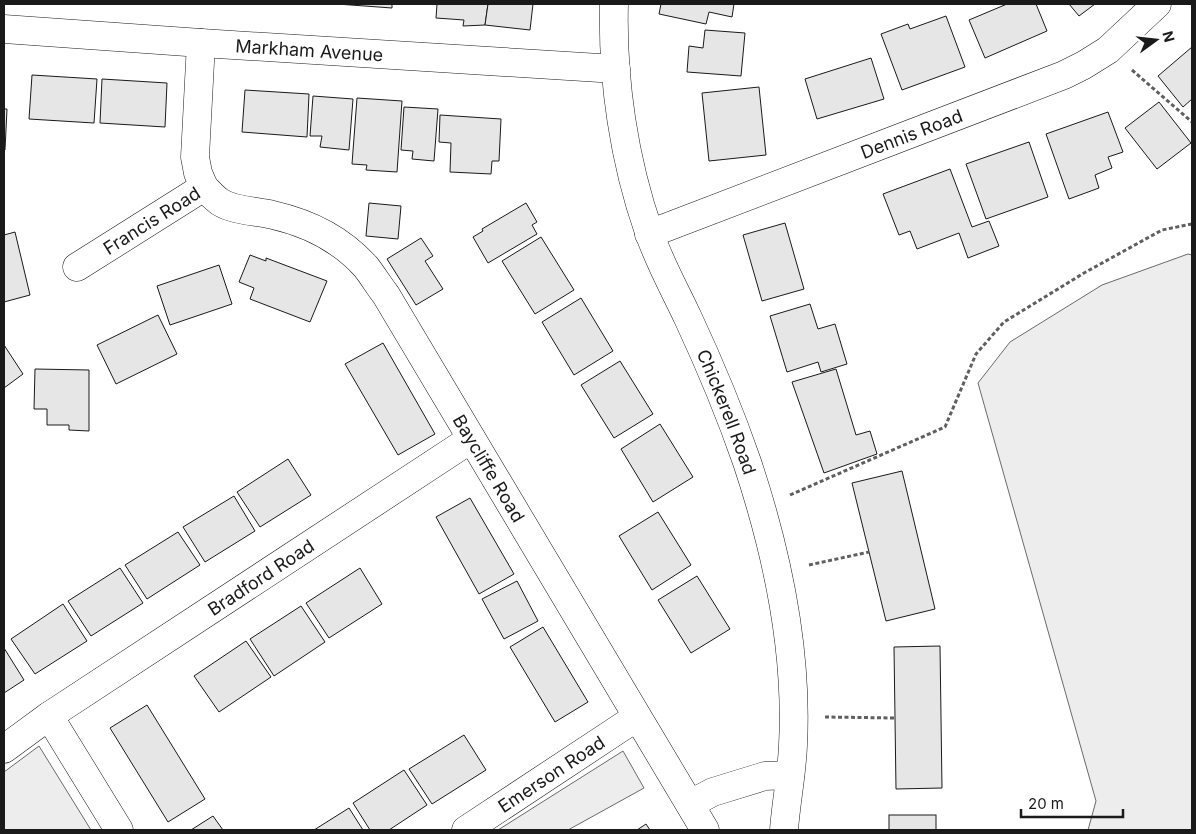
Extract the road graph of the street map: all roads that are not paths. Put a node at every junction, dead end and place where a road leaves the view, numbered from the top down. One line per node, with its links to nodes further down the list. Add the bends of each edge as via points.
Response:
1 (614, 4): 5 (street, Chickerell Road)
2 (1158, 4): 7 (street, Dennis Road, via 1108,50 1064,75)
3 (4, 29): 4 (street, Markham Avenue)
4 (201, 43): 5 (street, Markham Avenue); 6 (street, Francis Road, via 195,157)
5 (616, 69): 7 (street, Chickerell Road, via 633,180)
6 (204, 187): 8 (street, Francis Road); 9 (street, Baycliffe Road, via 222,203 295,221 332,238 349,250 386,295)
7 (649, 234): 13 (street, Chickerell Road, via 729,414 747,462 778,572 793,682)
8 (77, 266)
9 (472, 439): 10 (street, Bradford Road); 11 (street, Baycliffe Road)
10 (49, 716): 12 (street, Bradford Road); 15 (street)
11 (637, 717): 14 (street, Baycliffe Road); 16 (street, Emerson Road)
12 (4, 749)
13 (790, 775): 14 (street, via 765,776 712,792); 18 (street, Chickerell Road)
14 (690, 804): 17 (street, Baycliffe Road)
15 (119, 830)
16 (466, 830)
17 (705, 830)
18 (784, 830)

